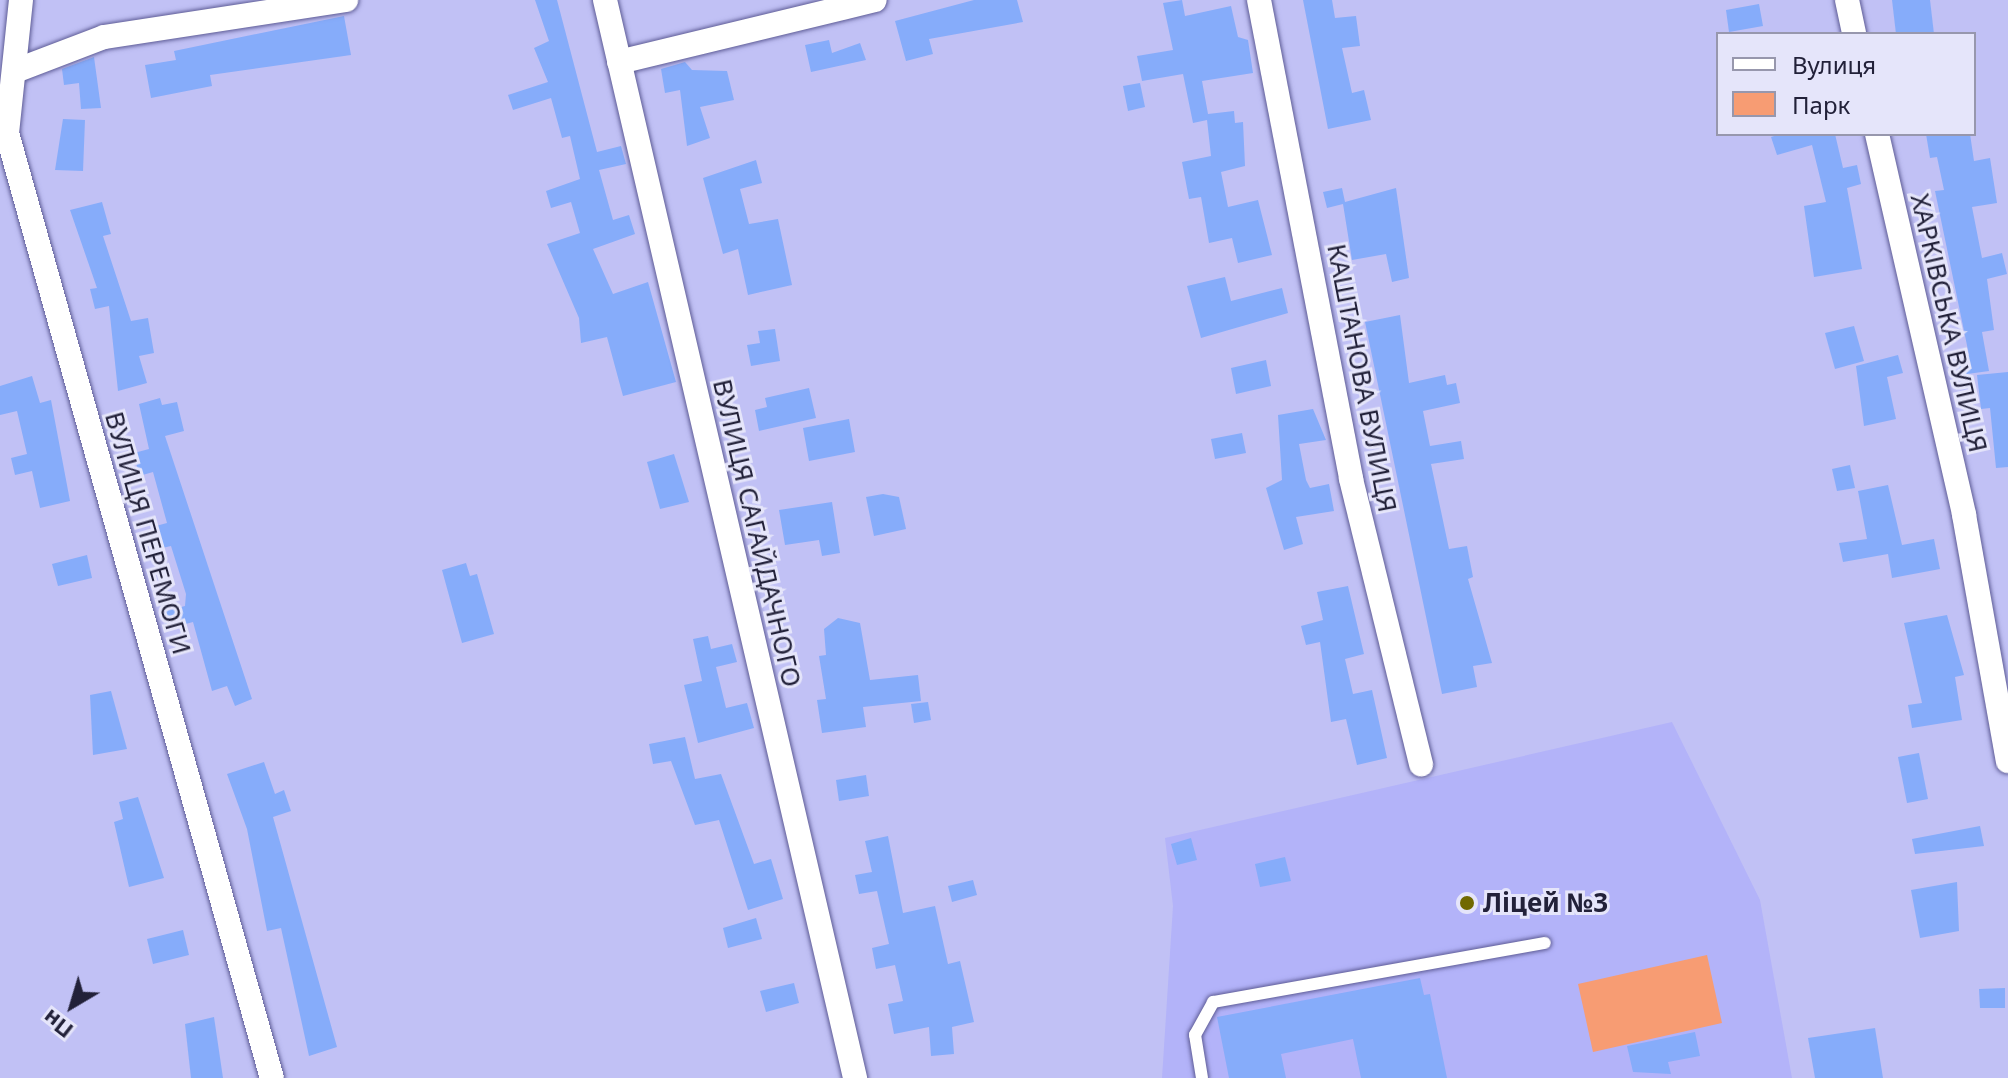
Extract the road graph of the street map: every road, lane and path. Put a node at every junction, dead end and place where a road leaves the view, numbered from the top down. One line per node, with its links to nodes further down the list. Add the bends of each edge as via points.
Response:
1 (21, 0): 9 (street, ВУЛИЦЯ ПЕРЕМОГИ)
2 (346, 0): 9 (street, via 104,37)
3 (605, 0): 8 (street, ВУЛИЦЯ САГАЙДАЧНОГО)
4 (875, 0): 8 (street)
5 (1259, 0): 13 (street, КАШТАНОВА ВУЛИЦЯ, via 1351,479)
6 (1847, 0): 7 (street)
7 (1854, 32)
8 (619, 62): 16 (street, ВУЛИЦЯ САГАЙДАЧНОГО)
9 (15, 71): 10 (street, ВУЛИЦЯ ПЕРЕМОГИ)
10 (3, 135): 15 (street, ВУЛИЦЯ ПЕРЕМОГИ)
11 (1877, 136): 12 (street, ХАРКІВСЬКА ВУЛИЦЯ, via 1964,515)
12 (2008, 761)
13 (1421, 765)
14 (1545, 943): 17 (lane, via 1213,1002 1195,1035)
15 (272, 1078)
16 (855, 1078)
17 (1202, 1078)

